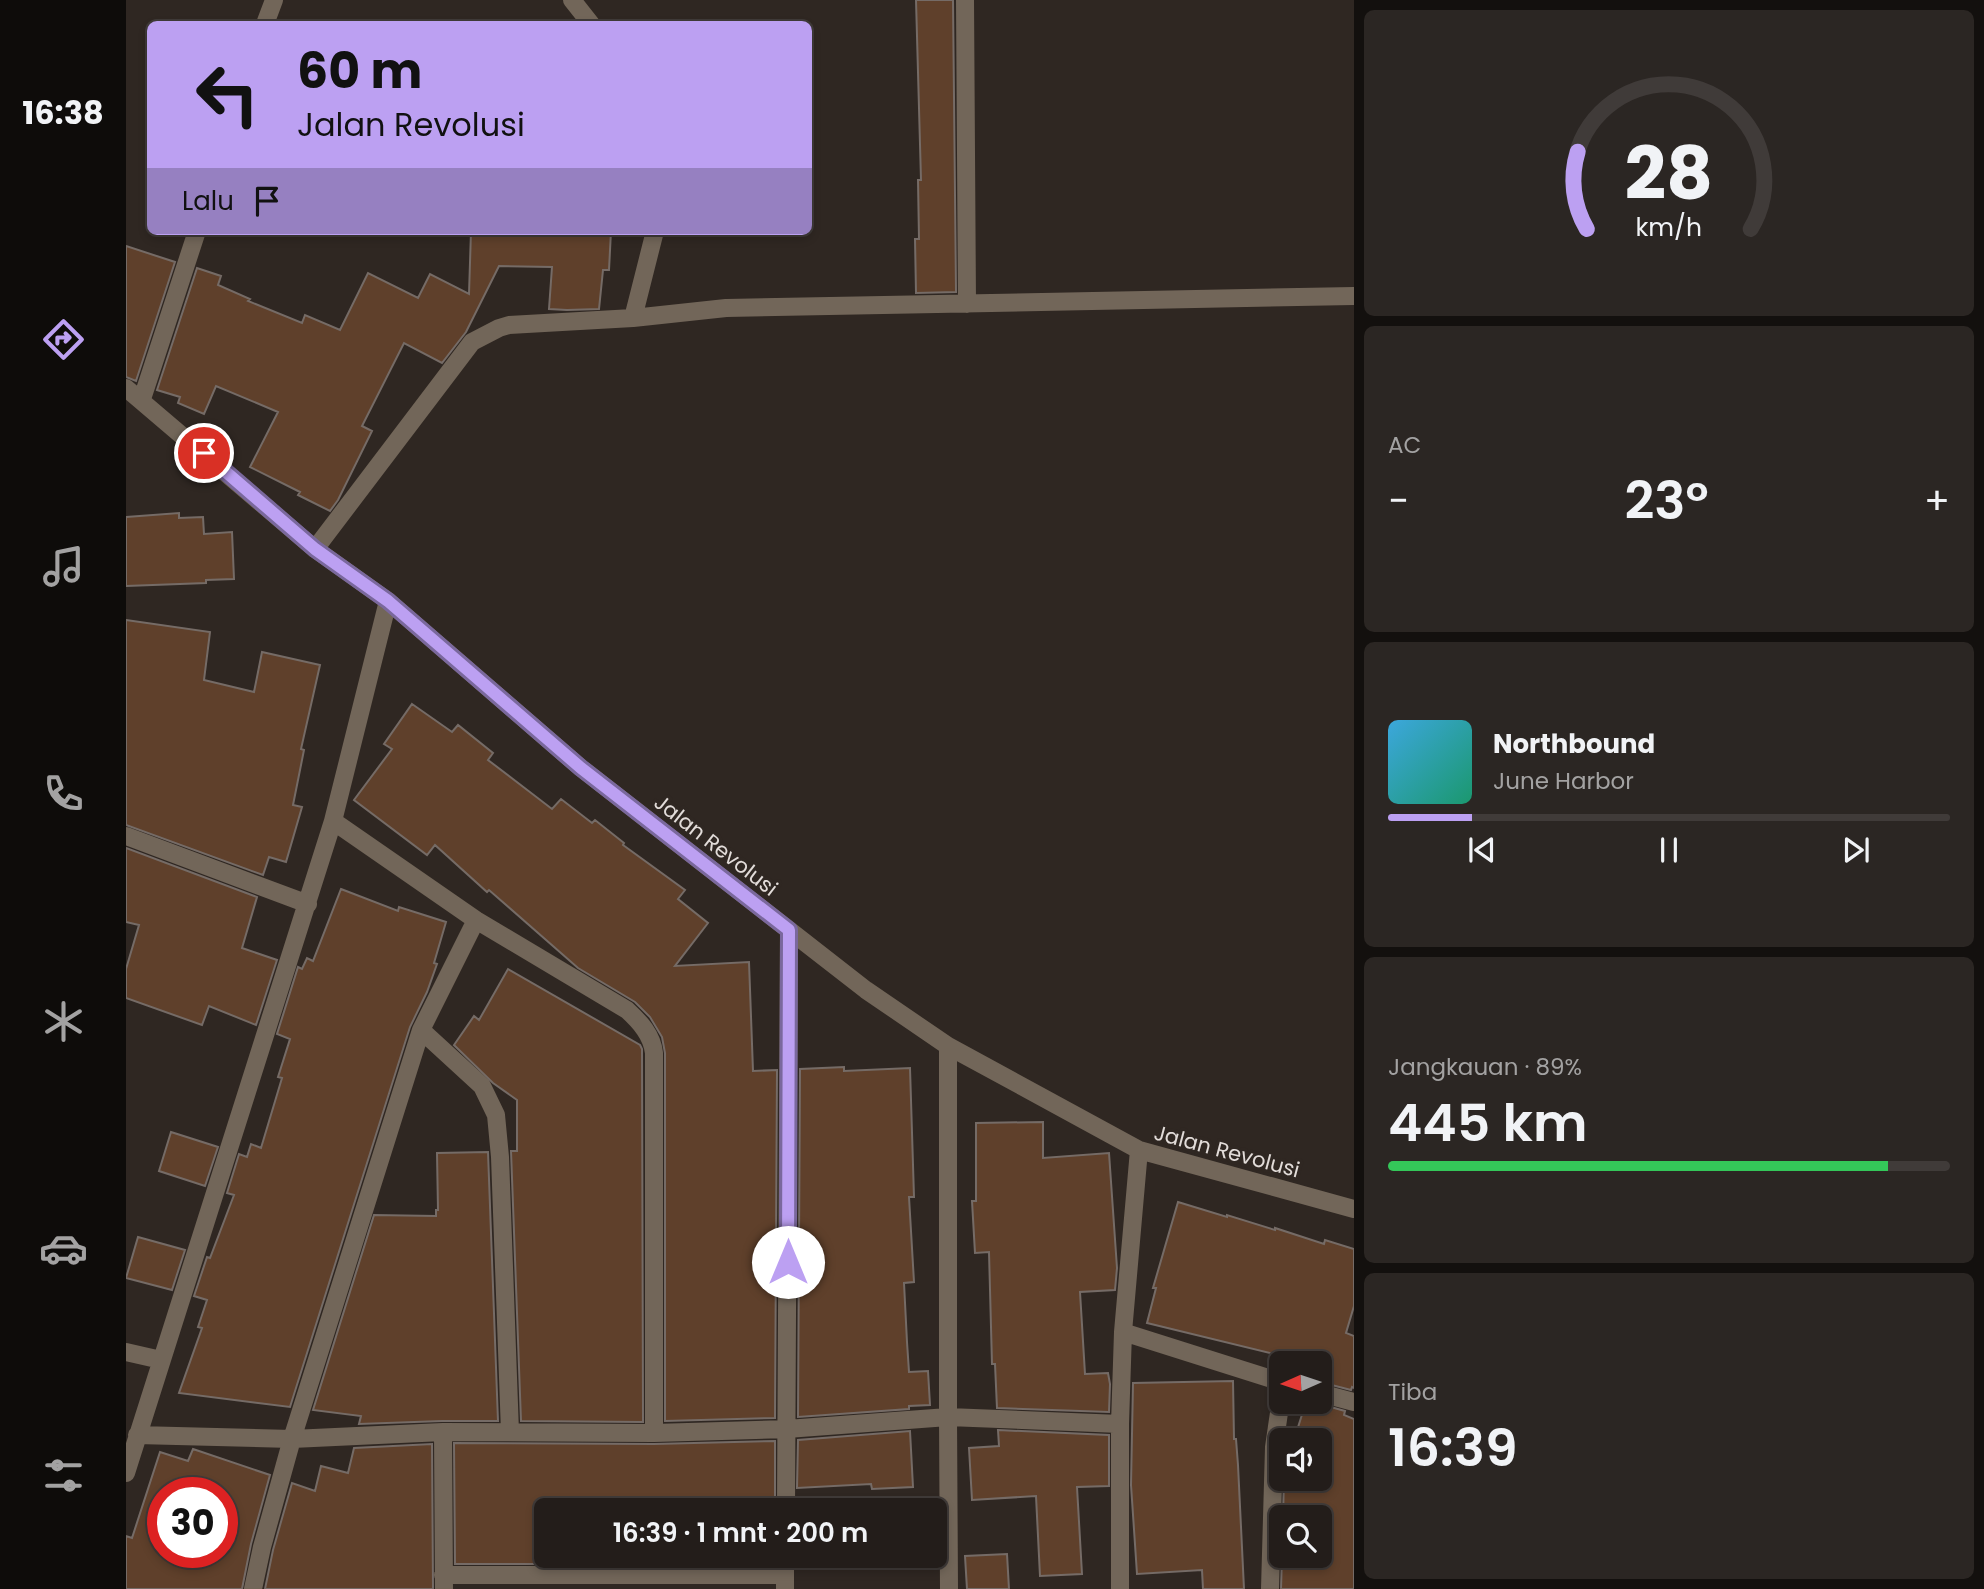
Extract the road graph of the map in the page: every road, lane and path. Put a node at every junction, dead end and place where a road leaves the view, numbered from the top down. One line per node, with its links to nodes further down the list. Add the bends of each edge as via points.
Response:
1 (274, 0): 4 (street)
2 (572, 0): 5 (street)
3 (965, 0): 9 (street)
4 (266, 21)
5 (589, 21)
6 (196, 235): 12 (street)
7 (654, 235): 10 (street)
8 (1354, 296): 9 (street)
9 (967, 304): 10 (street, via 726,308)
10 (633, 318): 13 (street, via 509,325 472,342)
11 (126, 388): 12 (street, Jalan Revolusi)
12 (142, 399): 13 (street, Jalan Revolusi)
13 (315, 549): 14 (street, Jalan Revolusi)
14 (388, 601): 15 (street); 19 (street, Jalan Revolusi, via 581,768)
15 (333, 821): 17 (street); 18 (street)
16 (126, 836): 17 (street)
17 (308, 904): 26 (street)
18 (476, 920): 20 (street); 36 (street, via 627,1010 651,1040)
19 (789, 930): 21 (street, Jalan Revolusi); 33 (street)
20 (421, 1030): 35 (street, via 482,1086 496,1115); 38 (street)
21 (948, 1046): 22 (street, Jalan Revolusi); 31 (street)
22 (1139, 1150): 23 (street, Jalan Revolusi); 24 (street)
23 (1354, 1209)
24 (1123, 1332): 27 (street); 32 (street)
25 (126, 1352): 26 (street)
26 (161, 1360): 37 (street)
27 (1269, 1378)
28 (1332, 1396): 29 (street)
29 (1354, 1402)
30 (1279, 1414): 46 (street)
31 (948, 1418): 32 (street); 33 (street); 44 (street)
32 (1120, 1424): 45 (street)
33 (788, 1429): 36 (street); 40 (street)
34 (443, 1432): 35 (street); 38 (street); 41 (street)
35 (510, 1432): 36 (street)
36 (654, 1433)
37 (137, 1435): 38 (street); 39 (street)
38 (292, 1438): 43 (street)
39 (126, 1473)
40 (786, 1498)
41 (443, 1582): 42 (street)
42 (785, 1582)
43 (253, 1589)
44 (949, 1589)
45 (1120, 1589)
46 (1270, 1589)

